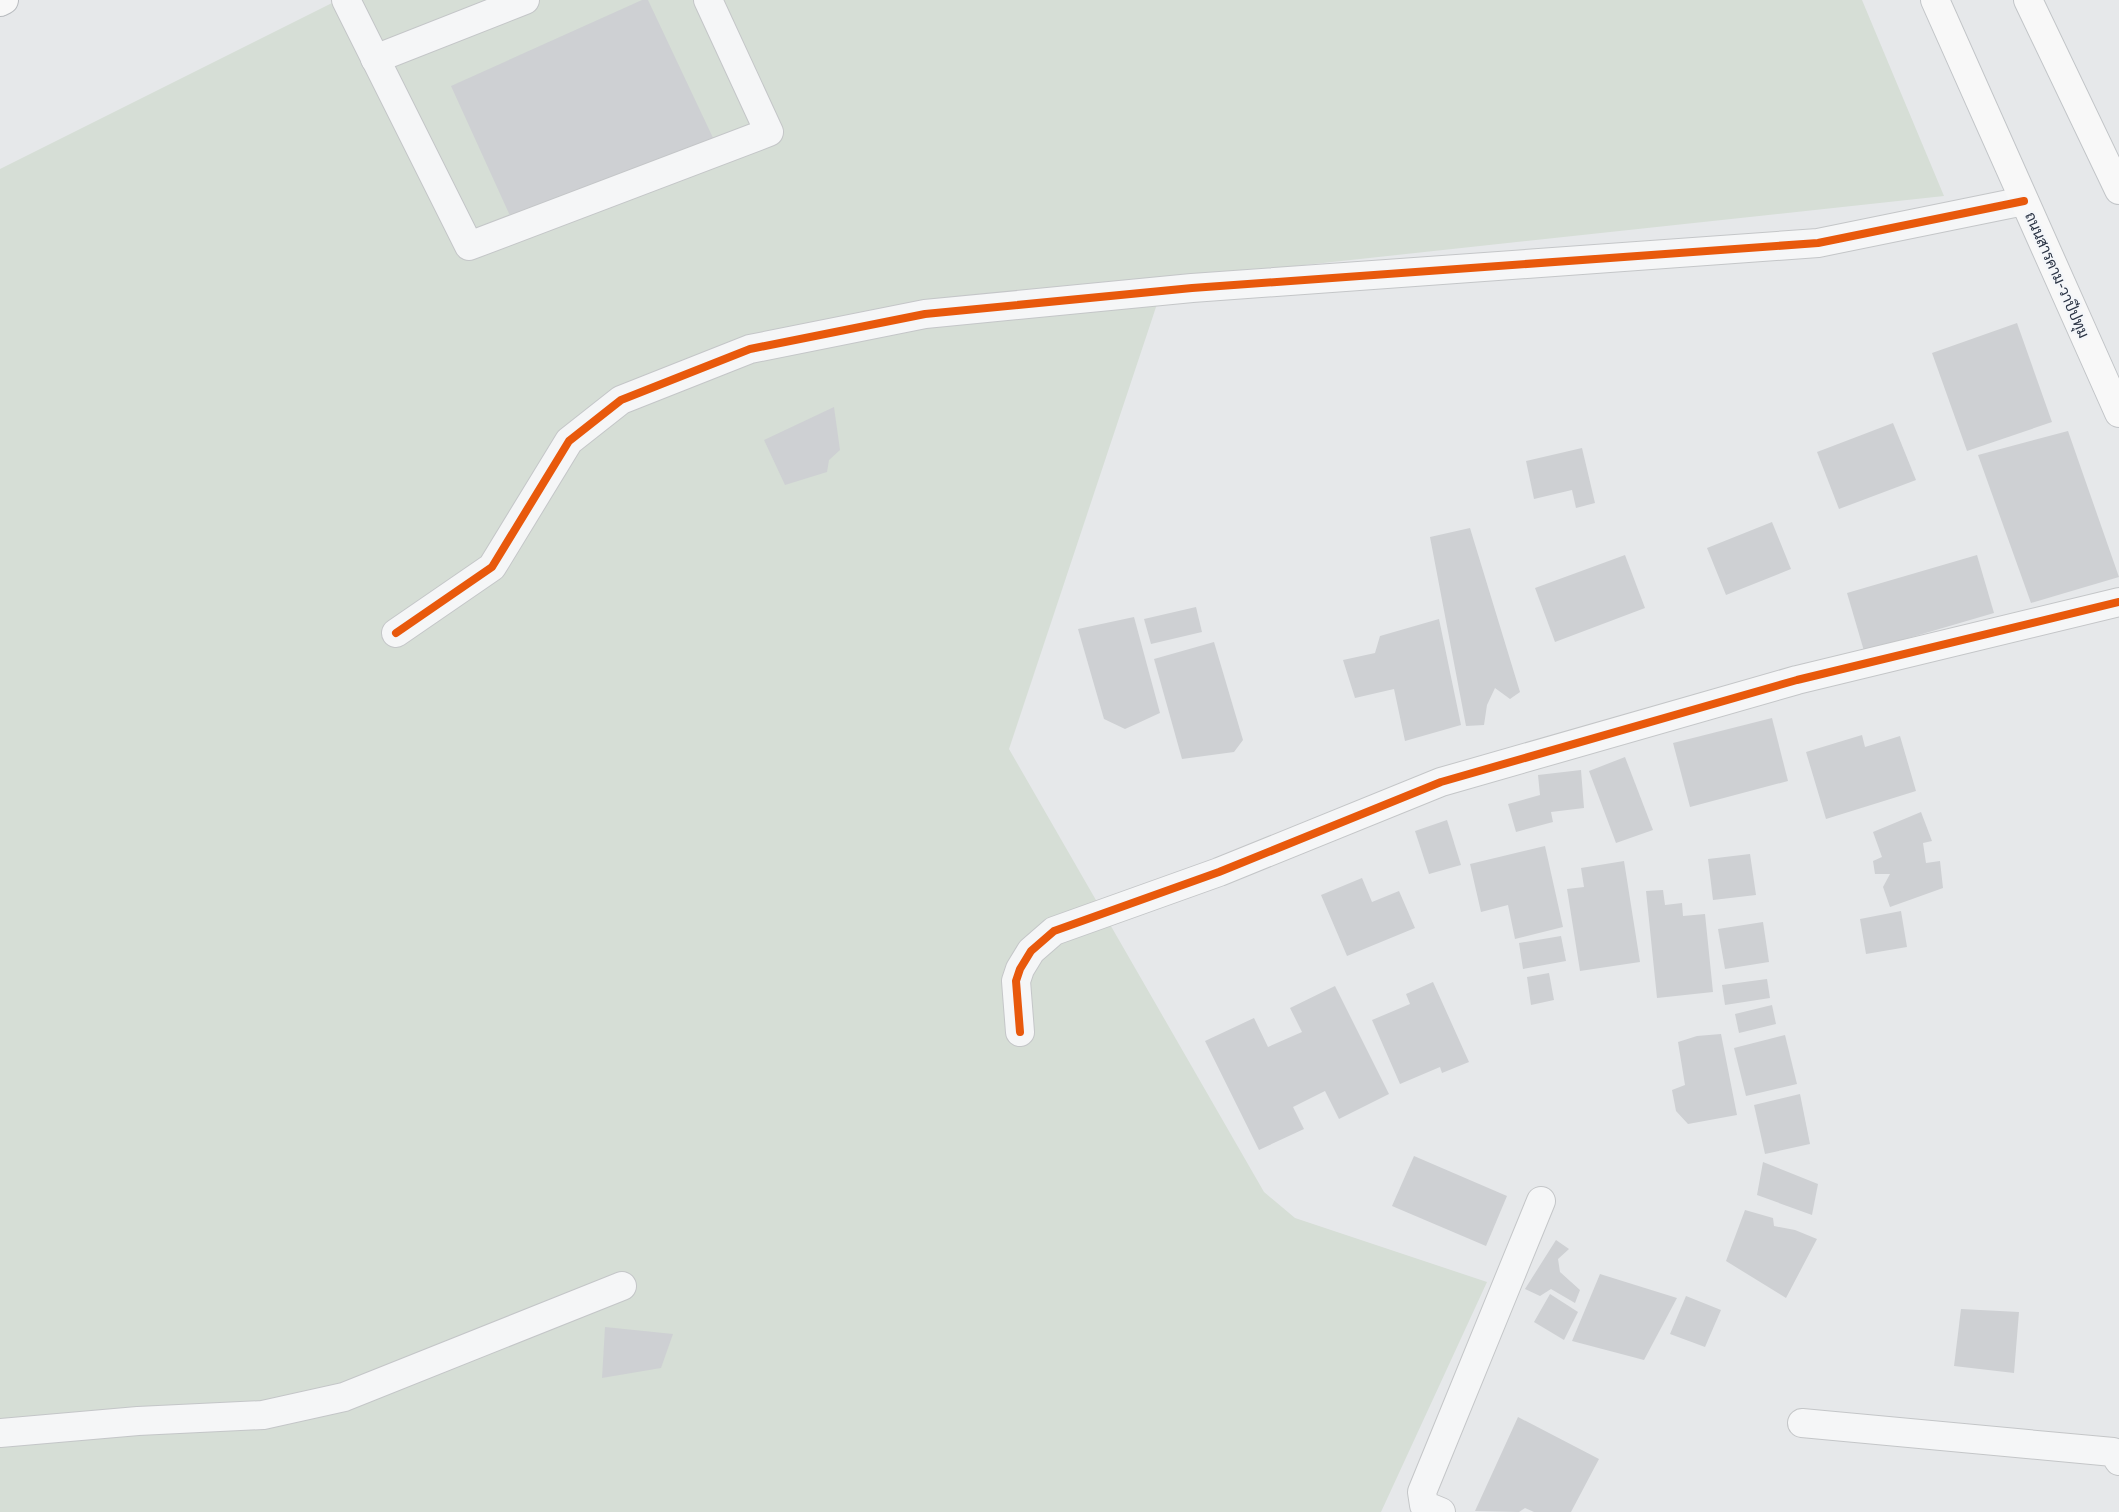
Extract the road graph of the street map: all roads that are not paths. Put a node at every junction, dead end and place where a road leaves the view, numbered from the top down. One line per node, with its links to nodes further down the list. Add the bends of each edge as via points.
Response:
1 (4, 0): 7 (main road)
2 (346, 0): 8 (street)
3 (525, 0): 8 (street)
4 (708, 0): 8 (street, via 769,132 469,246)
5 (1935, 0): 10 (main road, ถนนสารคาม-วาปีปทุม)
6 (2028, 0): 9 (main road)
7 (0, 2)
8 (375, 59)
9 (2119, 190)
10 (2024, 202): 11 (main road, ถนนสารคาม-วาปีปทุม); 13 (street, via 1818,243 1152,292 926,314 750,349 621,400 569,441 492,567)
11 (2119, 413)
12 (2119, 602): 14 (street, via 1797,680 1441,782 1219,872 1054,931 1031,951 1020,969 1016,981)
13 (396, 634)
14 (1020, 1032)
15 (1540, 1201): 20 (street, via 1422,1492 1424,1504)
16 (622, 1286): 18 (street, via 344,1397 263,1415 138,1421)
17 (1802, 1423): 19 (street, via 2113,1452)
18 (0, 1433)
19 (2119, 1461)
20 (1441, 1512)

